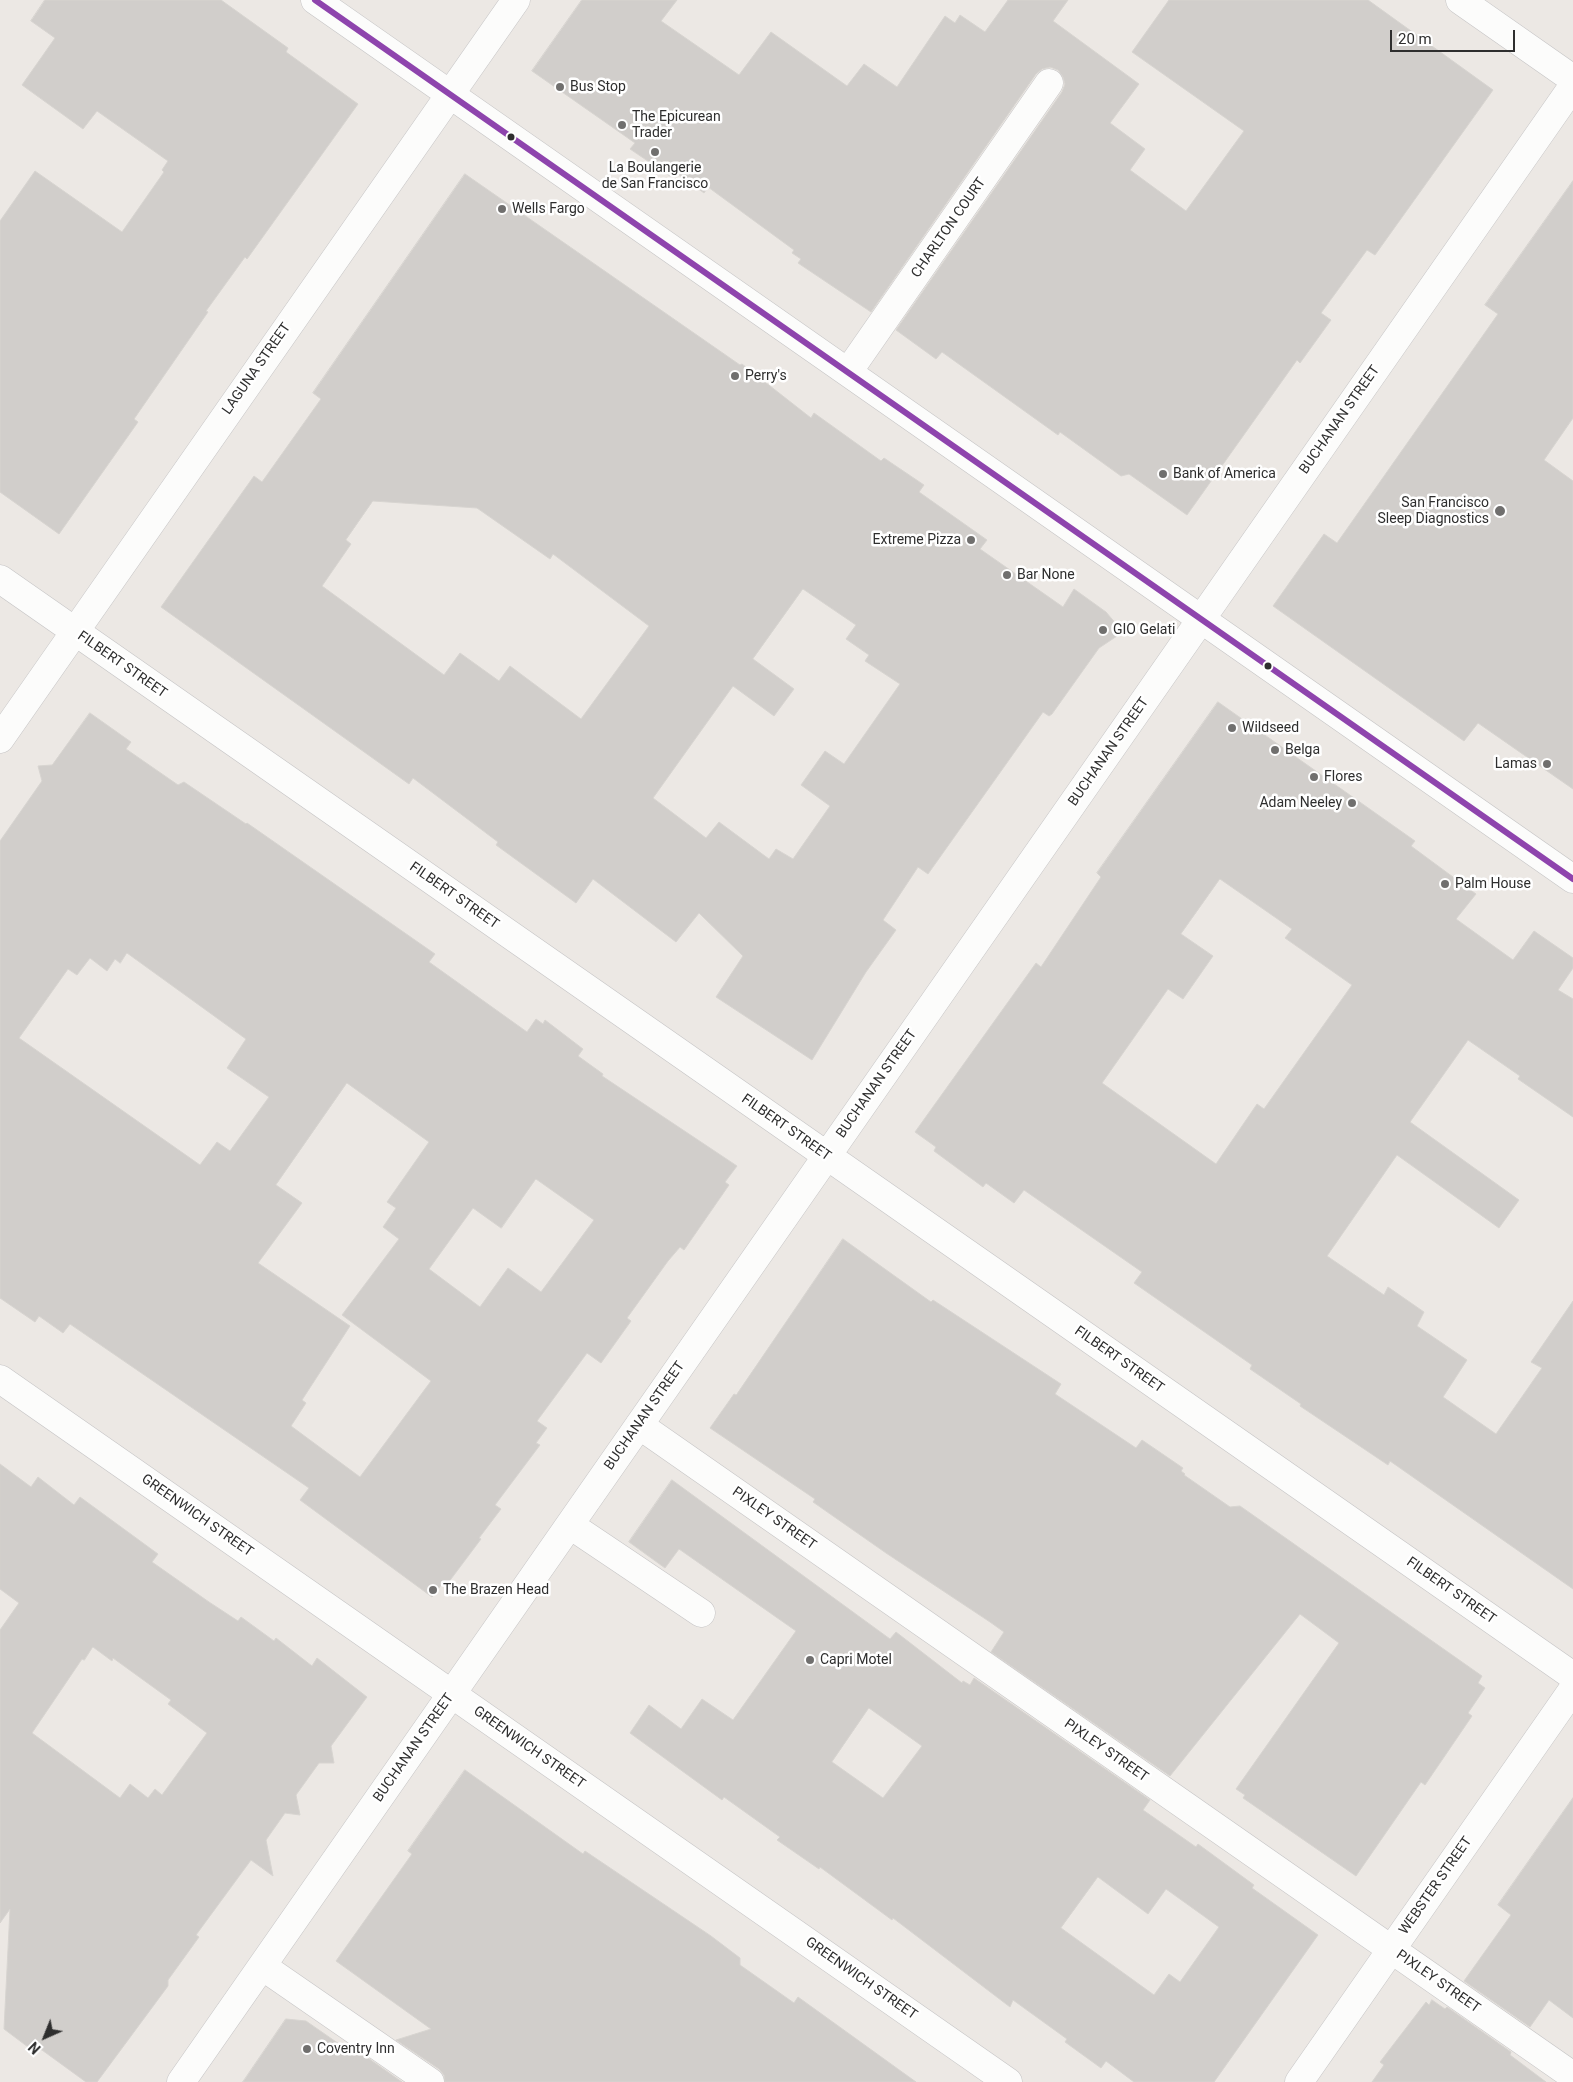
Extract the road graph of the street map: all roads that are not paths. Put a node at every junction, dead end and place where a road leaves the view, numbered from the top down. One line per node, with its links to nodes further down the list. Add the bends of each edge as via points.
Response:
1 (315, 0): 7 (street)
2 (516, 0): 7 (street, LAGUNA STREET)
3 (1460, 0): 4 (street)
4 (1573, 79)
5 (1049, 83): 8 (street, CHARLTON COURT)
6 (1573, 86): 10 (street, BUCHANAN STREET)
7 (450, 94): 8 (street); 11 (street, LAGUNA STREET)
8 (848, 372): 10 (street)
9 (0, 579): 11 (street, FILBERT STREET)
10 (1202, 619): 13 (street); 14 (street, BUCHANAN STREET)
11 (74, 632): 12 (street, LAGUNA STREET); 14 (street, FILBERT STREET)
12 (0, 739)
13 (1573, 879)
14 (827, 1156): 16 (street, BUCHANAN STREET); 19 (street, FILBERT STREET)
15 (0, 1379): 21 (street, GREENWICH STREET)
16 (639, 1425): 17 (street, BUCHANAN STREET); 22 (street, PIXLEY STREET)
17 (570, 1525): 18 (street); 21 (street, BUCHANAN STREET)
18 (701, 1613)
19 (1573, 1676)
20 (1573, 1689): 22 (street, WEBSTER STREET)
21 (452, 1694): 23 (street, BUCHANAN STREET); 27 (street, GREENWICH STREET)
22 (1392, 1950): 24 (street, PIXLEY STREET); 28 (street, WEBSTER STREET)
23 (262, 1966): 25 (street, BUCHANAN STREET); 26 (street)
24 (1573, 2076)
25 (181, 2082)
26 (430, 2082)
27 (1008, 2082)
28 (1299, 2082)

